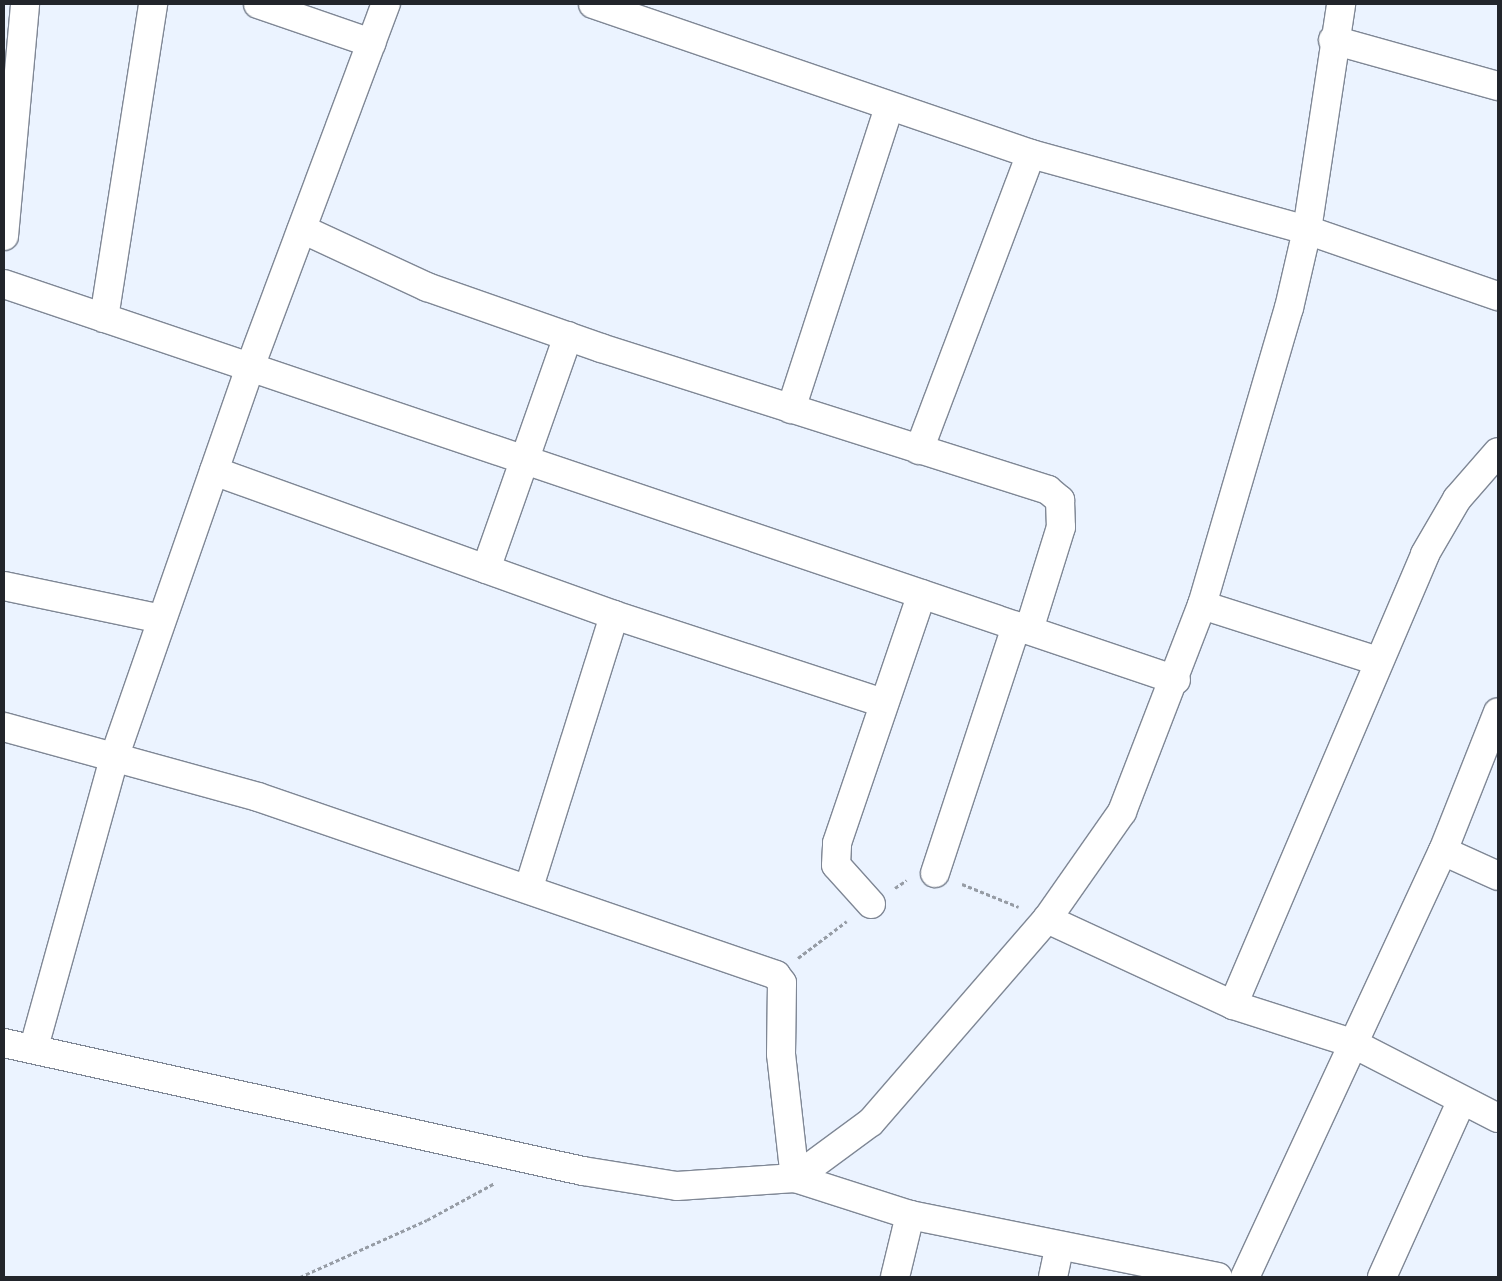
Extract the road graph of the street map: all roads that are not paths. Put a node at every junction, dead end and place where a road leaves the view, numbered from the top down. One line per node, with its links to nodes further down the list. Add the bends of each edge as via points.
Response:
1 (25, 4): 14 (street)
2 (153, 4): 17 (street)
3 (386, 4): 8 (street)
4 (593, 4): 10 (street)
5 (1341, 4): 7 (street)
6 (274, 6): 8 (street)
7 (1334, 40): 9 (street); 13 (street)
8 (371, 43): 12 (street)
9 (1498, 86)
10 (889, 108): 11 (street); 20 (street)
11 (1031, 154): 13 (street); 21 (street)
12 (302, 229): 18 (street, via 427,286); 19 (street)
13 (1307, 230): 16 (street); 28 (street)
14 (4, 236)
15 (4, 284): 17 (street)
16 (1498, 296)
17 (104, 318): 19 (street)
18 (568, 336): 20 (street); 23 (street)
19 (250, 367): 23 (street); 24 (street)
20 (791, 409): 21 (street)
21 (919, 450): 31 (street, via 1048,490 1060,500 1061,527)
22 (1498, 452): 32 (street, via 1457,499 1425,554)
23 (523, 459): 25 (street); 27 (street)
24 (214, 471): 25 (street); 30 (street)
25 (486, 569): 29 (street)
26 (4, 586): 30 (street)
27 (922, 594): 31 (street); 34 (street)
28 (1202, 605): 32 (street); 33 (street)
29 (614, 615): 34 (street); 42 (street)
30 (162, 619): 38 (street)
31 (1022, 628): 33 (street); 40 (street)
32 (1377, 661): 45 (street)
33 (1176, 680): 44 (street, via 1122,812)
34 (884, 703): 43 (street, via 835,854 842,875)
35 (1498, 712): 37 (street)
36 (4, 727): 38 (street)
37 (1490, 754): 39 (street)
38 (114, 758): 42 (street, via 258,797); 48 (street)
39 (1443, 851): 41 (street); 47 (street)
40 (934, 873)
41 (1498, 876)
42 (529, 888): 51 (street, via 776,975 782,983 781,1054)
43 (871, 904)
44 (1048, 919): 45 (street); 51 (street, via 872,1122)
45 (1233, 1005): 47 (street)
46 (4, 1043): 48 (street)
47 (1352, 1043): 49 (street); 58 (street)
48 (34, 1047): 51 (street, via 521,1156 677,1186)
49 (1461, 1102): 50 (street); 59 (street)
50 (1498, 1118)
51 (795, 1178): 52 (street)
52 (910, 1215): 53 (street); 55 (street)
53 (1059, 1248): 54 (street); 56 (street)
54 (1178, 1272): 57 (street)
55 (895, 1277)
56 (1053, 1277)
57 (1218, 1277)
58 (1245, 1277)
59 (1382, 1277)

